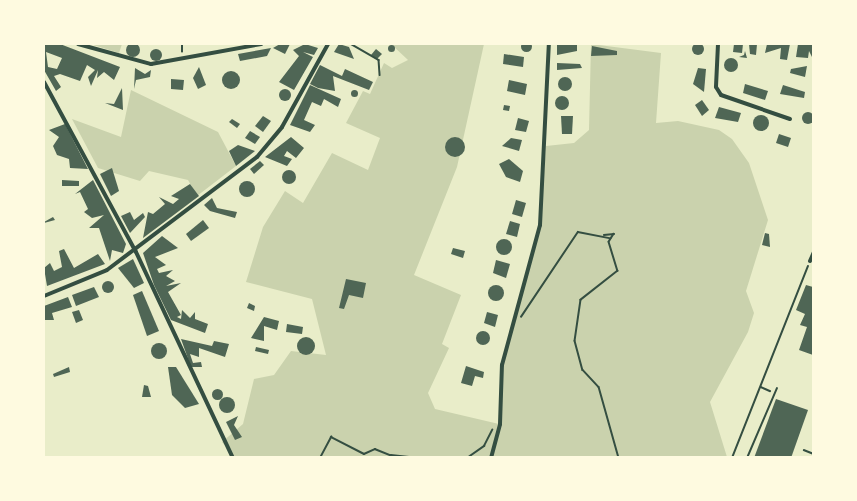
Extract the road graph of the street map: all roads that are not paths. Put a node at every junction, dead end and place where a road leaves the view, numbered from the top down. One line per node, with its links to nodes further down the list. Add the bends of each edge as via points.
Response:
1 (78, 44): 2 (street, via 150,64)
2 (261, 44)
3 (328, 44): 8 (street, via 271,143)
4 (549, 44): 14 (street, via 540,225 501,365 500,424)
5 (717, 44): 7 (street, via 716,87 721,95)
6 (44, 82): 8 (street)
7 (790, 118)
8 (136, 252): 11 (street, via 89,279); 13 (street)
9 (813, 252): 10 (street)
10 (810, 261)
11 (44, 296)
12 (777, 388): 15 (lane)
13 (233, 458)
14 (491, 458)
15 (747, 458)

